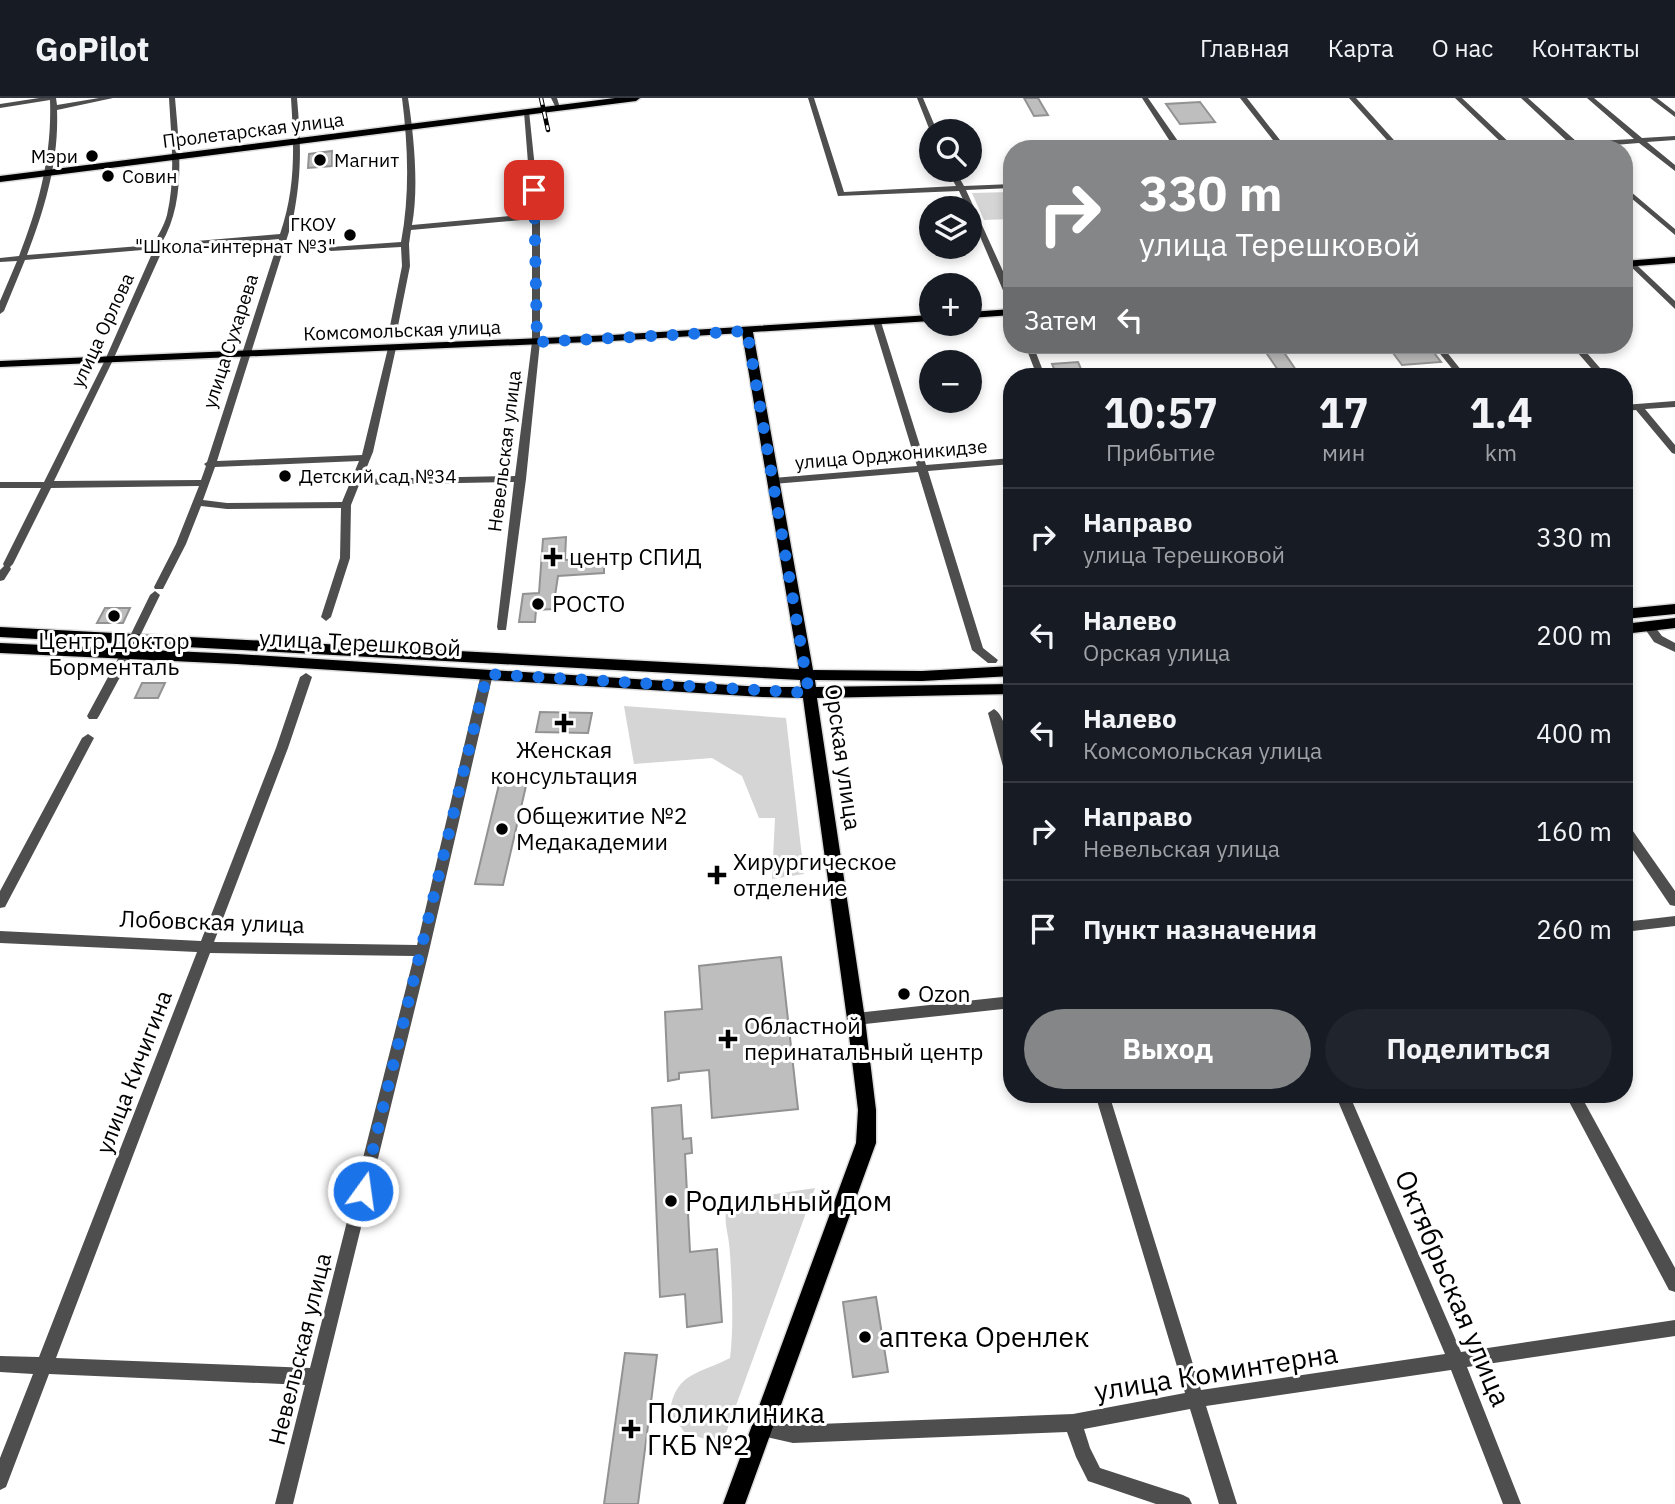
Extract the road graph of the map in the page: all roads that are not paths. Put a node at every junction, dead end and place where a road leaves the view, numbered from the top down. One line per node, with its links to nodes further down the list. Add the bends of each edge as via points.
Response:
1 (52, 98): 17 (street); 18 (street)
2 (110, 98): 18 (street)
3 (172, 98): 32 (street, улица Орлова)
4 (294, 98): 31 (street, улица Сухарева)
5 (405, 98): 22 (street)
6 (636, 98): 16 (main road, Пролетарская улица)
7 (811, 98): 39 (street)
8 (920, 98): 21 (street)
9 (1145, 98): 24 (street)
10 (1243, 98): 25 (street)
11 (1352, 98): 26 (street)
12 (1458, 98): 27 (street)
13 (1524, 98): 28 (street)
14 (1590, 98): 29 (street)
15 (1653, 98): 20 (street)
16 (556, 103): 19 (main road, Пролетарская улица)
17 (0, 107)
18 (54, 108): 34 (street)
19 (527, 112): 22 (main road, Пролетарская улица); 41 (street, Невельская улица)
20 (1675, 115)
21 (929, 119)
22 (409, 127): 31 (main road, Пролетарская улица); 42 (street)
23 (1675, 138): 29 (street)
24 (1173, 140)
25 (1277, 140)
26 (1391, 140)
27 (1502, 140)
28 (1569, 140)
29 (1641, 140): 30 (street); 33 (street)
30 (1633, 141)
31 (295, 143): 32 (main road, Пролетарская улица); 44 (street, улица Сухарева, via 296,186)
32 (177, 158): 34 (main road, Пролетарская улица); 46 (street, улица Орлова)
33 (1675, 169)
34 (50, 173): 35 (main road, Пролетарская улица); 48 (street)
35 (0, 179)
36 (958, 182): 38 (street)
37 (1003, 186): 38 (street)
38 (961, 188): 39 (street); 53 (street)
39 (841, 194)
40 (1633, 196): 43 (street)
41 (536, 216): 42 (street); 62 (street, Невельская улица)
42 (408, 228): 45 (street)
43 (1675, 233)
44 (284, 236): 46 (street); 64 (street, улица Сухарева)
45 (405, 244): 47 (street); 60 (street, via 407,266)
46 (159, 248): 48 (street); 67 (street, улица Орлова)
47 (331, 249)
48 (22, 259): 49 (street); 55 (street)
49 (0, 260)
50 (1675, 260): 51 (main road)
51 (1633, 261)
52 (1633, 267): 54 (street)
53 (1003, 282)
54 (1675, 306)
55 (0, 311)
56 (1003, 313): 57 (main road)
57 (982, 314)
58 (919, 319): 59 (main road, Комсомольская улица)
59 (877, 322): 61 (main road, Комсомольская улица); 78 (street)
60 (393, 331)
61 (747, 331): 62 (main road, Комсомольская улица); 80 (main road, Орская улица)
62 (537, 342): 63 (main road, Комсомольская улица); 79 (street, Невельская улица)
63 (392, 348): 64 (main road, Комсомольская улица); 75 (street)
64 (248, 354): 67 (main road, Комсомольская улица); 77 (street, улица Сухарева)
65 (1444, 354): 69 (street)
66 (1583, 354): 70 (street)
67 (109, 360): 68 (main road, Комсомольская улица); 84 (street, улица Орлова)
68 (0, 364)
69 (1456, 368)
70 (1596, 368)
71 (1675, 404): 72 (street)
72 (1633, 406)
73 (1633, 410): 74 (street)
74 (1675, 451)
75 (363, 458): 77 (street); 81 (street)
76 (1003, 462): 78 (street, улица Орджоникидзе)
77 (209, 464): 82 (street, улица Сухарева)
78 (923, 470): 80 (street, улица Орджоникидзе); 100 (street, via 978,650)
79 (521, 479): 81 (street); 93 (street, Невельская улица)
80 (773, 481): 104 (main road, Орская улица)
81 (356, 482): 86 (street)
82 (205, 483): 84 (street); 85 (street, улица Сухарева)
83 (0, 485): 84 (street)
84 (48, 485): 87 (street, улица Орлова)
85 (198, 502): 86 (street); 96 (street, улица Сухарева)
86 (346, 505): 90 (street, via 345,558)
87 (4, 570)
88 (1675, 609): 89 (main road)
89 (1633, 613)
90 (326, 617)
91 (1675, 623): 92 (main road)
92 (1648, 626): 94 (main road); 97 (street, via 1658,639)
93 (502, 627)
94 (1633, 628)
95 (0, 632): 96 (main road, улица Терешковой)
96 (134, 638): 104 (main road, улица Терешковой)
97 (1674, 647)
98 (0, 648): 99 (main road, улица Терешковой)
99 (127, 653): 102 (main road, улица Терешковой); 107 (street)
100 (992, 660)
101 (1003, 672): 104 (main road, улица Терешковой)
102 (487, 674): 104 (main road, улица Терешковой); 117 (street, Невельская улица)
103 (306, 677): 116 (street, улица Кичигина)
104 (808, 684): 105 (main road, улица Терешковой); 119 (main road, Орская улица)
105 (1003, 689)
106 (994, 713): 109 (street)
107 (93, 716)
108 (88, 738): 112 (street)
109 (1003, 745)
110 (1633, 840): 111 (street)
111 (1675, 901)
112 (0, 903)
113 (1675, 922): 114 (street)
114 (1633, 926)
115 (0, 937): 116 (street, Лобовская улица)
116 (207, 947): 117 (street, Лобовская улица); 127 (street, улица Кичигина)
117 (422, 951): 128 (street, Невельская улица)
118 (1003, 1003): 119 (street)
119 (856, 1019): 131 (main road, Орская улица, via 867,1110 866,1143)
120 (1105, 1103): 129 (street)
121 (1346, 1103): 125 (street, Октябрьская улица)
122 (1577, 1103): 123 (street)
123 (1675, 1284)
124 (1675, 1328): 125 (street, улица Коминтерна)
125 (1456, 1360): 129 (street, улица Коминтерна); 137 (street, Октябрьская улица)
126 (0, 1364): 127 (street)
127 (45, 1366): 128 (street); 132 (street, улица Кичигина)
128 (316, 1377): 133 (street, Невельская улица)
129 (1198, 1399): 130 (street, улица Коминтерна); 136 (street)
130 (1073, 1423): 131 (street, улица Коминтерна, via 793,1434); 135 (street, via 1094,1475)
131 (762, 1429): 134 (main road, Орская улица)
132 (0, 1481)
133 (284, 1504)
134 (734, 1504)
135 (1183, 1504)
136 (1228, 1504)
137 (1512, 1504)

